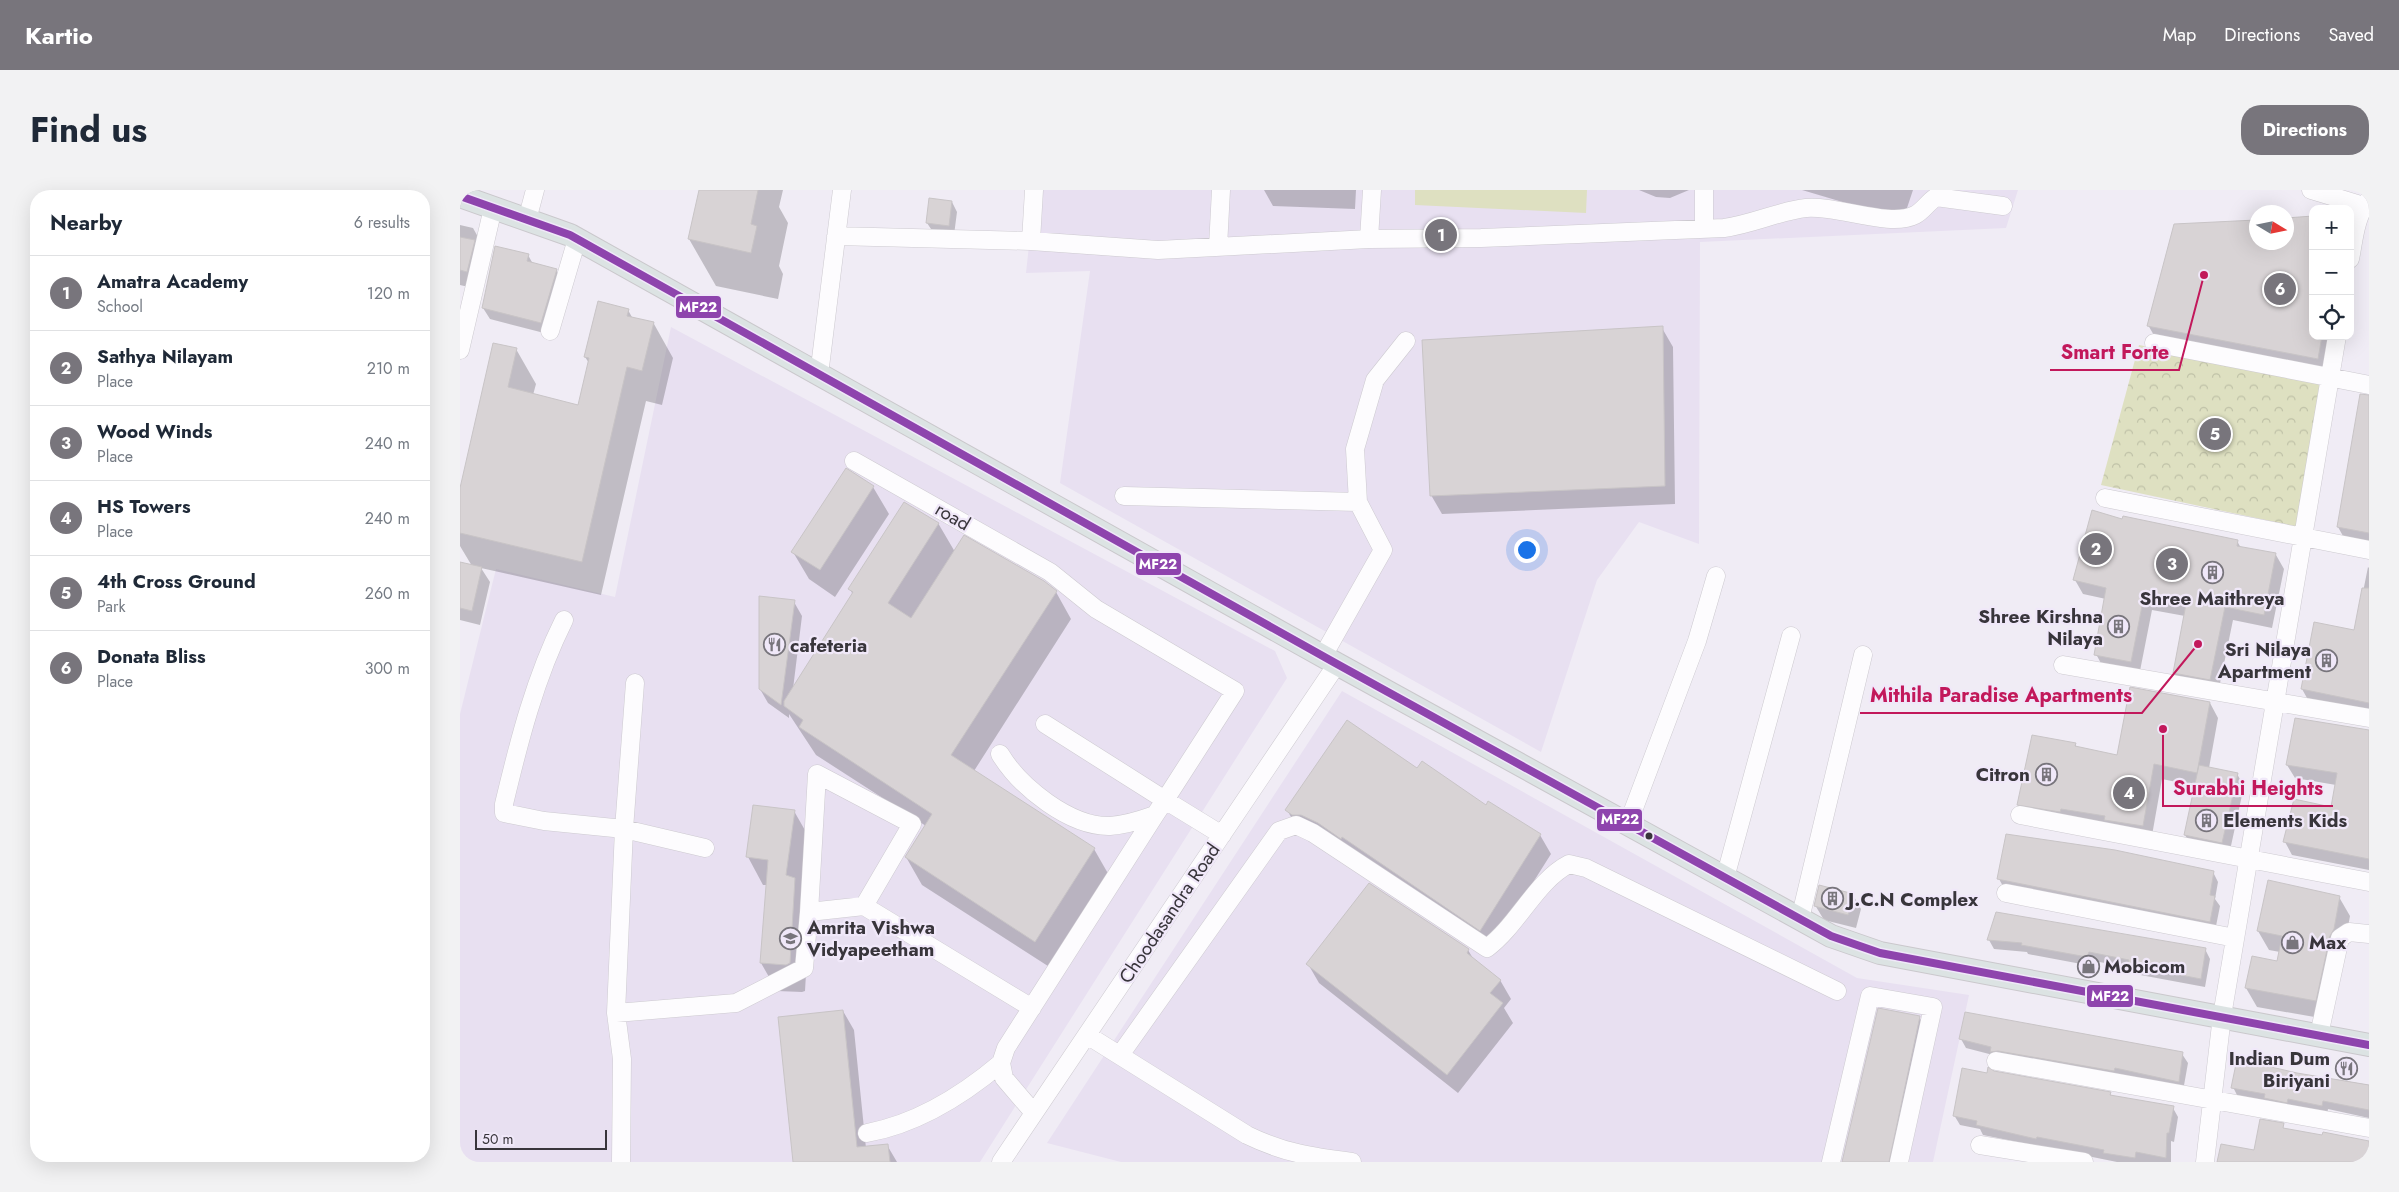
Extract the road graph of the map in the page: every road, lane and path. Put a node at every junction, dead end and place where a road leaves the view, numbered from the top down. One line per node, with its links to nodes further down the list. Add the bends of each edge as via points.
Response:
1 (536, 190): 12 (street)
2 (842, 190): 15 (street)
3 (1034, 190): 18 (street)
4 (1221, 190): 19 (street)
5 (1372, 190): 17 (street)
6 (1704, 190): 14 (street)
7 (2310, 190): 9 (street)
8 (460, 196): 11 (main road)
9 (2366, 197): 13 (street)
10 (2003, 206): 14 (street, via 1936,198 1907,218 1808,208 1749,225)
11 (493, 208): 12 (main road); 25 (street)
12 (527, 220): 16 (main road)
13 (2362, 228): 20 (street)
14 (1704, 229): 17 (street)
15 (836, 236): 18 (street); 26 (street)
16 (578, 239): 21 (street); 26 (main road)
17 (1369, 240): 19 (street)
18 (1031, 241): 19 (street, via 1158,250)
19 (1218, 247)
20 (2354, 250)
21 (550, 331)
22 (2336, 340): 27 (street)
23 (1406, 341): 32 (street, via 1375,380 1355,449)
24 (2154, 343): 27 (street)
25 (460, 350)
26 (819, 375): 39 (main road)
27 (2330, 378): 28 (street); 33 (street)
28 (2369, 385)
29 (854, 461): 46 (street, road, via 1050,572 1096,609 1235,691)
30 (1124, 496): 32 (street)
31 (2104, 498): 33 (street)
32 (1358, 502): 39 (street, Choodasandra Road, via 1383,550)
33 (2303, 537): 34 (street); 42 (street)
34 (2369, 550)
35 (1716, 576): 49 (street, via 1697,641)
36 (564, 620): 50 (street, via 545,661 520,734 504,813 544,821)
37 (1791, 636): 54 (street)
38 (1863, 655): 59 (street)
39 (1330, 660): 49 (main road); 51 (street, Choodasandra Road)
40 (2063, 665): 42 (street)
41 (635, 683): 50 (street)
42 (2276, 701): 43 (street); 53 (street)
43 (2369, 718)
44 (1045, 724): 46 (street)
45 (1000, 754): 47 (street, via 1009,769 1040,798 1082,820 1111,826)
46 (1166, 800): 47 (street); 51 (street)
47 (1155, 815): 63 (street)
48 (2020, 815): 53 (street)
49 (1628, 824): 54 (main road)
50 (624, 829): 52 (street); 64 (street)
51 (1222, 836): 66 (street, Choodasandra Road)
52 (705, 848)
53 (2249, 859): 55 (street); 61 (street)
54 (1725, 878): 59 (main road)
55 (2369, 882)
56 (2006, 893): 61 (street)
57 (864, 906): 58 (street); 58 (street, via 912,824 817,774); 63 (street)
58 (810, 912): 64 (street, via 804,968 795,973 736,1003)
59 (1800, 919): 65 (main road, via 1831,936 1880,953)
60 (2369, 934): 67 (street, via 2349,932 2340,938)
61 (2236, 938): 65 (street)
62 (1837, 991): 69 (street, via 1586,868 1569,864 1556,870 1501,938 1487,948 1296,825 1279,831)
63 (1032, 1008): 71 (street, via 1006,1048)
64 (616, 1013): 77 (street, via 622,1059)
65 (2222, 1016): 67 (main road); 72 (street)
66 (1087, 1035): 69 (street); 73 (street, Choodasandra Road)
67 (2319, 1035): 68 (main road)
68 (2369, 1044)
69 (1120, 1055): 79 (street, via 1246,1135 1274,1148 1302,1156)
70 (1996, 1061): 72 (street)
71 (1001, 1063): 73 (street, via 1004,1078); 75 (street, via 946,1102 884,1130)
72 (2213, 1100): 74 (street); 83 (street)
73 (1034, 1113): 78 (street, Choodasandra Road)
74 (2369, 1128)
75 (866, 1133)
76 (1980, 1145): 82 (street)
77 (621, 1162)
78 (1001, 1162)
79 (1352, 1162)
80 (1831, 1162): 81 (street, via 1870,996 1933,1007)
81 (1899, 1162)
82 (2084, 1162)
83 (2205, 1162)

